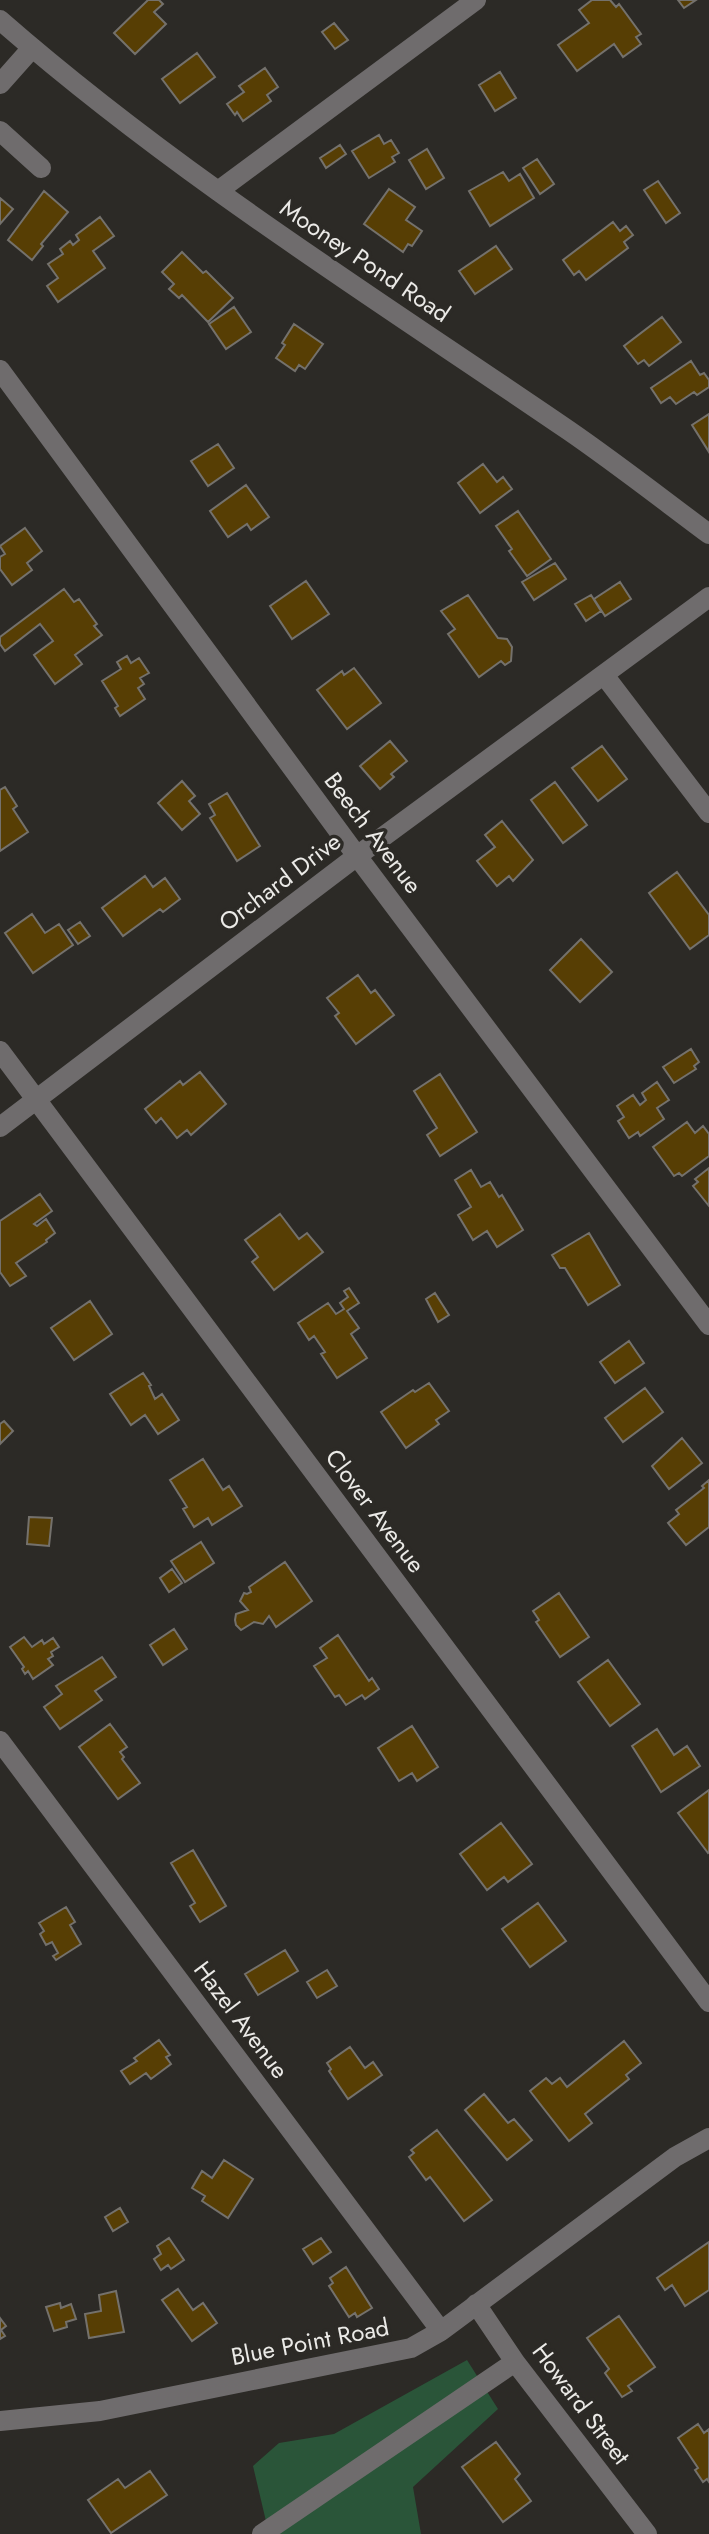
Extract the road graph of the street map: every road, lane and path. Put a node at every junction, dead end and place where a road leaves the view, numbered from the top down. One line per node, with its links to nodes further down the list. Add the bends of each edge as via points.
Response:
1 (476, 0): 7 (street)
2 (0, 20): 3 (street, Mooney Pond Road)
3 (32, 48): 4 (street); 7 (street, Mooney Pond Road)
4 (0, 84)
5 (0, 131): 6 (street)
6 (41, 168)
7 (218, 191): 9 (street, Mooney Pond Road, via 571,432)
8 (0, 370): 13 (street, Beech Avenue)
9 (709, 534)
10 (709, 597): 11 (street, Orchard Drive)
11 (604, 675): 12 (street); 13 (street, Orchard Drive)
12 (709, 813)
13 (357, 856): 15 (street, Orchard Drive); 17 (street, Beech Avenue)
14 (0, 1051): 15 (street, Clover Avenue)
15 (37, 1100): 16 (street, Orchard Drive); 19 (street, Clover Avenue)
16 (0, 1127)
17 (709, 1325)
18 (0, 1741): 22 (street, Hazel Avenue)
19 (709, 2002)
20 (709, 2138): 21 (street, Blue Point Road, via 675,2157)
21 (476, 2304): 22 (street, Blue Point Road); 23 (street, Howard Street)
22 (441, 2331): 24 (street, Blue Point Road, via 411,2348 380,2355 100,2411)
23 (515, 2362): 25 (street); 26 (street, Howard Street)
24 (0, 2421)
25 (262, 2534)
26 (647, 2534)

